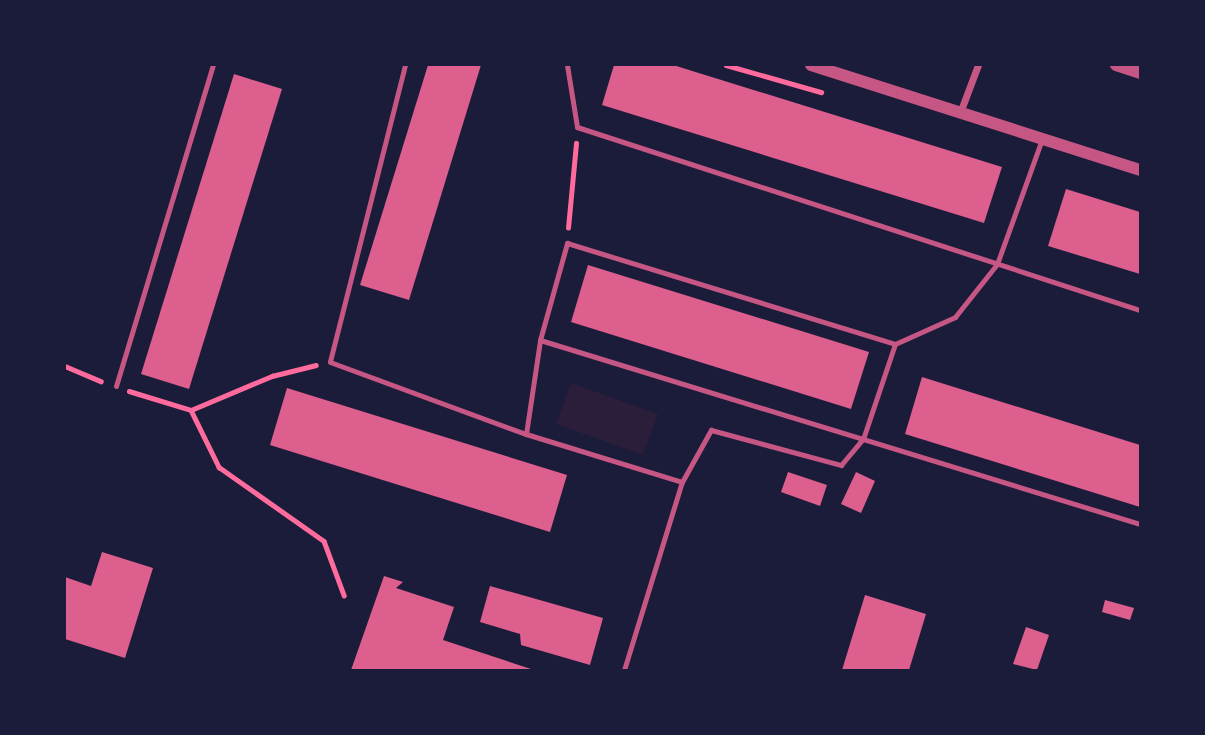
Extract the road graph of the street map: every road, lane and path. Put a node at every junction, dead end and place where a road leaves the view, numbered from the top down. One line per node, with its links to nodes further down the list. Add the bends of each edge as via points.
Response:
1 (213, 65): 19 (lane)
2 (405, 65): 17 (lane)
3 (567, 65): 9 (lane)
4 (811, 65): 8 (street)
5 (978, 65): 8 (street)
6 (1116, 65): 7 (street)
7 (1140, 73)
8 (961, 110): 10 (street)
9 (577, 127): 12 (path); 13 (lane)
10 (1042, 139): 11 (street); 13 (lane)
11 (1140, 170)
12 (567, 243): 15 (lane); 16 (lane)
13 (998, 264): 14 (lane); 16 (lane, via 955,317)
14 (1140, 310)
15 (540, 340): 21 (lane); 22 (lane)
16 (895, 345): 22 (lane)
17 (330, 362): 20 (path, via 272,376); 21 (lane)
18 (65, 366): 19 (path)
19 (116, 386): 20 (path)
20 (191, 410): 25 (path, via 219,467 324,541)
21 (526, 434): 23 (lane)
22 (863, 439): 23 (lane, via 841,465 711,430); 24 (lane)
23 (682, 482): 26 (lane)
24 (1140, 524)
25 (344, 595)
26 (624, 670)

